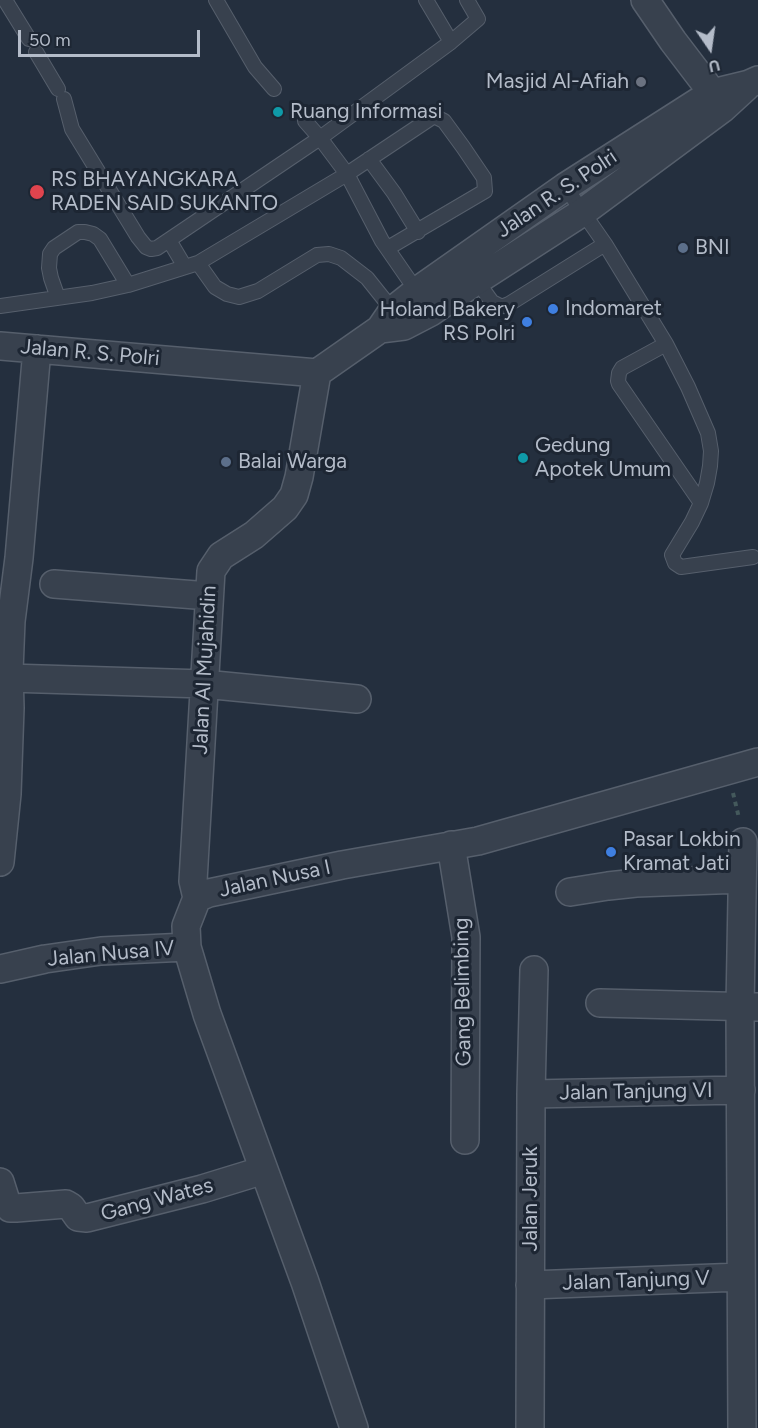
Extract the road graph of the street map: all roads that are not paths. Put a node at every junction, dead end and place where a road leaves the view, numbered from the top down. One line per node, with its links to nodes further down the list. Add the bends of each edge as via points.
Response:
1 (5, 0): 6 (lane)
2 (216, 0): 10 (lane, via 255,67)
3 (426, 0): 7 (lane)
4 (467, 0): 7 (lane, via 481,24)
5 (645, 0): 11 (street)
6 (29, 39)
7 (451, 42): 13 (lane)
8 (36, 52): 19 (lane, via 61,94 72,129 143,245 154,249)
9 (754, 82): 11 (street, Jalan R. S. Polri)
10 (274, 89)
11 (717, 101): 16 (street, Jalan R. S. Polri); 17 (street, Jalan R. S. Polri)
12 (305, 121): 13 (lane)
13 (320, 138): 15 (lane); 19 (lane)
14 (369, 159): 15 (lane, Jalan R. S. Polri); 18 (lane); 18 (lane, Jalan R. S. Polri, via 434,116 444,121 484,178 485,191)
15 (347, 174): 21 (lane); 22 (lane, Jalan R. S. Polri)
16 (562, 182): 17 (lane); 23 (street, Jalan R. S. Polri)
17 (583, 212): 20 (lane); 23 (street, Jalan R. S. Polri)
18 (418, 232): 21 (lane)
19 (169, 240): 22 (lane)
20 (605, 244): 23 (lane, via 504,306 492,302); 29 (lane)
21 (388, 248): 26 (lane)
22 (192, 265): 24 (lane, Jalan R. S. Polri); 28 (lane, via 215,287 239,297 258,291 317,255 329,254 341,258 367,278)
23 (469, 270): 26 (street, Jalan R. S. Polri)
24 (128, 285): 25 (lane, Jalan R. S. Polri); 25 (lane, via 100,239 78,232 50,254 51,279)
25 (58, 298): 27 (lane, Jalan R. S. Polri)
26 (424, 302): 28 (street, Jalan R. S. Polri)
27 (0, 306)
28 (392, 322): 32 (street, Jalan R. S. Polri)
29 (666, 344): 33 (lane, via 710,440 710,466); 33 (lane, via 622,368 619,384)
30 (0, 346): 31 (street, Jalan R. S. Polri)
31 (37, 349): 32 (street, Jalan R. S. Polri); 37 (street)
32 (317, 374): 36 (street, Jalan Al Mujahidin, via 294,495 254,535 221,556 211,571)
33 (701, 503): 34 (lane, via 672,555 675,563 681,567)
34 (753, 557)
35 (54, 584): 36 (street)
36 (209, 596): 38 (street, Jalan Al Mujahidin)
37 (6, 670): 38 (street); 43 (street, via 10,708)
38 (204, 684): 39 (street); 46 (street, Jalan Al Mujahidin, via 193,881)
39 (357, 699)
40 (758, 762): 42 (street, Jalan Nusa I, via 478,841)
41 (743, 842): 44 (street)
42 (451, 845): 46 (street, Jalan Nusa I); 55 (street, Gang Belimbing, via 466,938)
43 (0, 862)
44 (742, 879): 45 (street, via 636,883); 51 (street)
45 (570, 892)
46 (197, 898): 47 (street, Jalan Nusa I, via 186,926)
47 (187, 947): 48 (street, Jalan Nusa IV, via 101,951); 56 (street, Jalan Nusa I)
48 (0, 969)
49 (534, 970): 53 (street, Jalan Jeruk)
50 (600, 1003): 51 (street)
51 (749, 1007): 52 (street)
52 (741, 1090): 53 (street, Jalan Tanjung VI); 54 (street)
53 (531, 1094): 59 (street, Jalan Jeruk)
54 (749, 1125): 58 (street)
55 (465, 1140)
56 (264, 1170): 57 (street, Gang Wates, via 87,1218 78,1217 66,1204 10,1208); 61 (street, Jalan Nusa I)
57 (0, 1182)
58 (741, 1277): 59 (street, Jalan Tanjung V); 60 (street)
59 (530, 1285): 62 (street, Jalan Jeruk)
60 (749, 1321): 63 (street)
61 (354, 1428)
62 (530, 1428)
63 (742, 1428)

